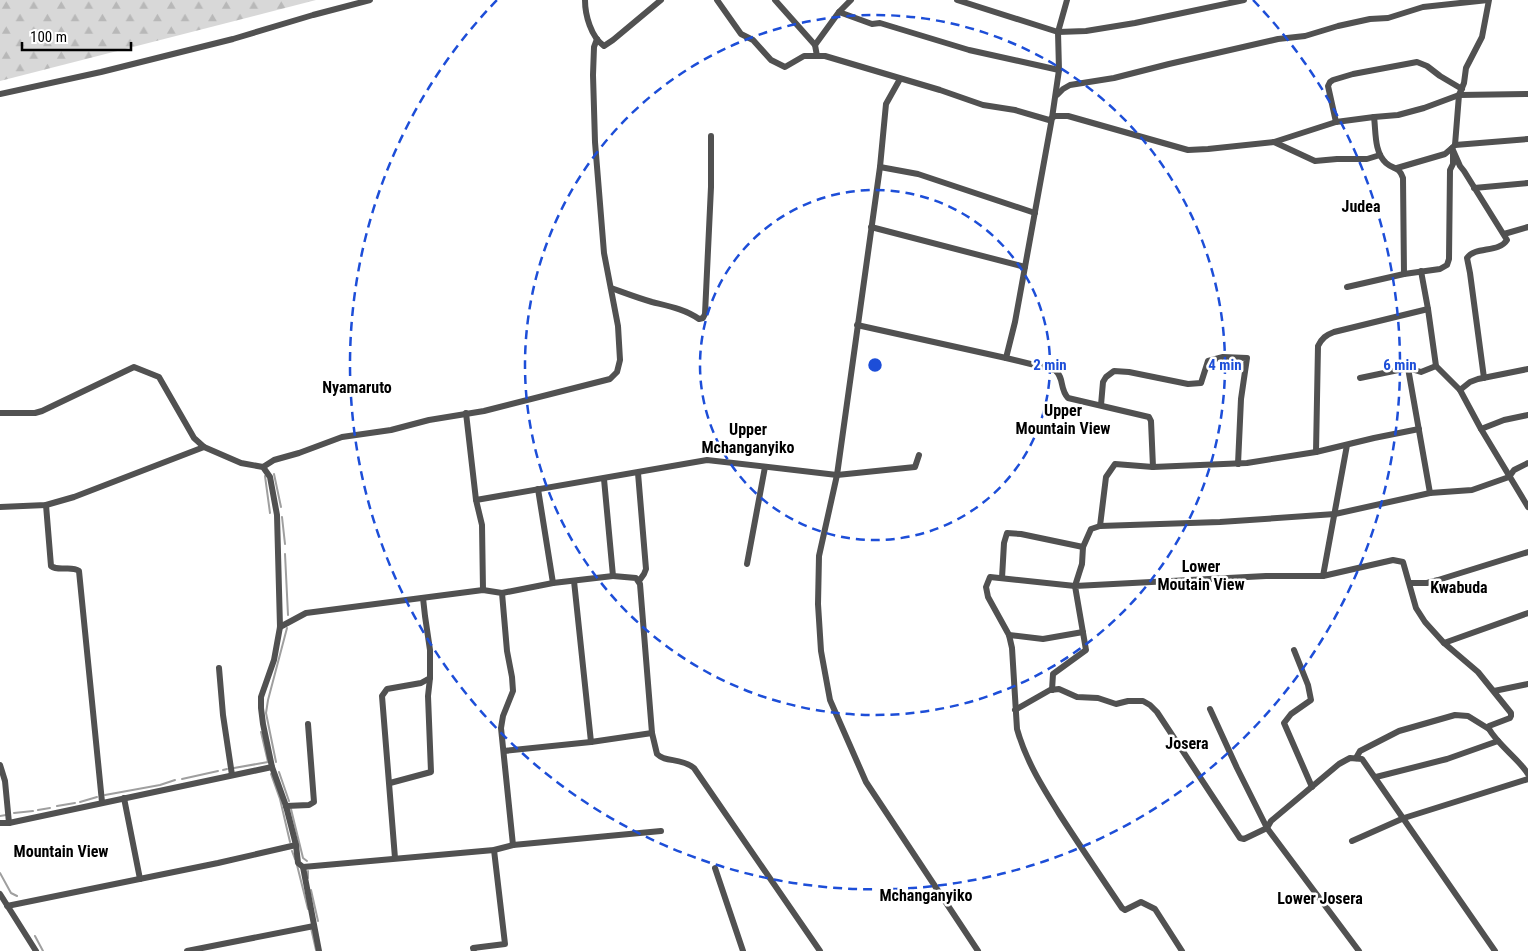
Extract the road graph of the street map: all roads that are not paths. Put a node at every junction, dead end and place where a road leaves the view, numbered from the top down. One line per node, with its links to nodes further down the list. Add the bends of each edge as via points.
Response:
1 (370, 0): 19 (street, via 233,39)
2 (585, 0): 13 (street, via 589,23)
3 (661, 0): 13 (street, via 607,45 600,44)
4 (717, 0): 15 (street, via 741,34 753,40 771,60 785,67 804,56)
5 (775, 0): 14 (street)
6 (851, 0): 11 (street)
7 (957, 0): 12 (street)
8 (1067, 0): 12 (street)
9 (1244, 0): 12 (street, via 1135,23)
10 (1488, 0): 18 (street, via 1482,37 1466,68); 21 (street, via 1423,7 1388,18 1370,19 1305,36 1278,39 1114,78 1070,85)
11 (839, 12): 14 (street); 16 (street, via 969,50)
12 (1058, 32): 16 (street)
13 (597, 39): 42 (street, via 593,74 595,142 604,253)
14 (816, 45): 15 (street)
15 (817, 56): 17 (street)
16 (1059, 70): 21 (street)
17 (900, 79): 23 (street, via 983,105 1049,120); 30 (street, via 886,104)
18 (1460, 92): 20 (street); 22 (street, via 1424,108); 24 (street, via 1417,62 1352,74 1333,80 1328,86); 28 (street)
19 (0, 94)
20 (1528, 94)
21 (1056, 96): 23 (street)
22 (1374, 117): 24 (street); 29 (street)
23 (1052, 118): 27 (street, via 1068,116 1188,150); 34 (street)
24 (1336, 122): 27 (street)
25 (711, 136): 42 (street, via 703,318)
26 (1528, 139): 28 (street)
27 (1274, 142): 29 (street, via 1315,162 1367,159)
28 (1453, 146): 31 (street, via 1445,154); 33 (street, via 1460,166); 39 (street, via 1449,259 1444,267)
29 (1380, 155): 31 (street, via 1387,164)
30 (880, 167): 34 (street, via 918,174); 35 (street)
31 (1397, 168): 40 (street, via 1404,178)
32 (1528, 183): 33 (street)
33 (1474, 188): 37 (street)
34 (1035, 213): 38 (street)
35 (871, 227): 38 (street); 44 (street)
36 (1528, 228): 37 (street)
37 (1504, 234): 50 (street, via 1507,240 1502,246 1470,254 1467,258)
38 (1025, 268): 45 (street)
39 (1421, 271): 40 (street); 43 (street)
40 (1404, 274): 41 (street)
41 (1347, 287)
42 (611, 288): 53 (street, via 620,360 618,372 610,379 484,411)
43 (1428, 309): 46 (street); 60 (street, via 1334,332 1322,338 1318,346)
44 (857, 325): 45 (street); 68 (street)
45 (1006, 358): 52 (street, via 1054,370 1062,378 1062,389 1068,398)
46 (1436, 366): 47 (street, via 1421,372); 51 (street)
47 (1408, 368): 49 (street); 56 (street)
48 (1528, 369): 50 (street)
49 (1360, 378)
50 (1484, 378): 51 (street, via 1470,382)
51 (1460, 390): 57 (street)
52 (1101, 405): 63 (street, via 1103,382 1114,371 1188,384 1201,383 1208,361 1223,357 1246,358); 66 (street, via 1148,416)
53 (466, 412): 64 (street, via 391,430 342,437 274,460); 73 (street)
54 (0, 413): 59 (street, via 42,411 134,367 159,377 194,438)
55 (1528, 415): 57 (street)
56 (1419, 429): 58 (street); 72 (street)
57 (1481, 429): 69 (street)
58 (1347, 444): 60 (street); 77 (street)
59 (204, 447): 64 (street); 74 (street)
60 (1316, 452): 63 (street)
61 (919, 455): 68 (street, via 915,467)
62 (1528, 463): 69 (street, via 1514,470)
63 (1238, 464): 66 (street)
64 (263, 467): 94 (street, via 270,477 277,515)
65 (765, 467): 67 (street, via 707,460); 68 (street); 81 (street)
66 (1154, 467): 78 (street, via 1115,464 1106,477)
67 (638, 473): 70 (street); 85 (street, via 646,569)
68 (837, 475): 147 (street, via 819,556 820,651 830,700 866,782)
69 (1509, 477): 72 (street, via 1472,490); 76 (street)
70 (604, 479): 71 (street); 82 (street)
71 (538, 489): 73 (street); 87 (street)
72 (1430, 492): 77 (street)
73 (476, 500): 90 (street, via 482,525)
74 (46, 505): 75 (street); 123 (street, via 51,566 79,570)
75 (0, 507)
76 (1528, 507)
77 (1335, 514): 78 (street); 83 (street)
78 (1100, 526): 79 (street, via 1089,532)
79 (1083, 547): 84 (street, via 1007,533); 89 (street)
80 (1528, 552): 88 (street, via 1427,583)
81 (747, 564)
82 (613, 576): 85 (street); 86 (street)
83 (1323, 576): 88 (street, via 1393,560 1403,562); 89 (street)
84 (1002, 578): 89 (street); 96 (street, via 990,577 986,588)
85 (639, 580): 108 (street)
86 (574, 581): 87 (street); 109 (street)
87 (553, 583): 91 (street)
88 (1410, 583): 97 (street, via 1416,608)
89 (1075, 586): 95 (street)
90 (483, 590): 91 (street); 92 (street)
91 (502, 593): 111 (street, via 513,684 501,728)
92 (423, 598): 94 (street, via 306,613); 100 (street)
93 (1528, 614): 97 (street)
94 (280, 627): 115 (street, via 261,708)
95 (1083, 632): 96 (street, via 1044,639); 102 (street, via 1086,650 1053,674)
96 (1009, 635): 105 (street)
97 (1444, 643): 103 (street, via 1478,672)
98 (1294, 650): 121 (street, via 1311,700 1284,723)
99 (219, 668): 117 (street)
100 (430, 678): 120 (street, via 431,772); 120 (street, via 421,683 387,689 382,696)
101 (1528, 684): 103 (street)
102 (1052, 690): 105 (street); 128 (street, via 1059,688 1077,697 1098,698 1116,704 1137,700 1150,705 1240,838)
103 (1494, 691): 107 (street, via 1511,716 1492,724)
104 (1210, 709): 128 (street)
105 (1016, 710): 148 (street, via 1020,740 1034,775 1122,908 1130,909 1141,902 1155,909)
106 (308, 724): 124 (street, via 314,802)
107 (1489, 729): 110 (street); 112 (street, via 1468,716 1455,715 1399,731 1360,751)
108 (652, 733): 109 (street); 146 (street, via 659,757 680,760 694,768)
109 (591, 742): 111 (street)
110 (1498, 742): 113 (street); 118 (street)
111 (504, 751): 132 (street)
112 (1356, 758): 118 (street, via 1362,759); 121 (street, via 1339,764)
113 (1525, 763): 116 (street)
114 (0, 765): 127 (street, via 6,781)
115 (272, 767): 117 (street); 124 (street)
116 (1528, 774)
117 (232, 775): 122 (street)
118 (1376, 777): 125 (street)
119 (1528, 779): 125 (street)
120 (390, 783): 134 (street)
121 (1312, 787): 128 (street)
122 (124, 798): 123 (street); 137 (street)
123 (102, 802): 127 (street)
124 (286, 806): 131 (street)
125 (1404, 818): 130 (street); 150 (street)
126 (0, 823): 127 (street)
127 (9, 823)
128 (1267, 828): 149 (street)
129 (661, 831): 132 (street)
130 (1352, 841)
131 (296, 845): 135 (street, via 298,863); 137 (street)
132 (513, 845): 133 (street)
133 (494, 850): 134 (street); 144 (street, via 506,944 473,948)
134 (395, 858): 135 (street)
135 (303, 867): 140 (street)
136 (715, 868): 145 (street)
137 (140, 879): 139 (street)
138 (0, 894): 139 (street)
139 (7, 906): 141 (street)
140 (314, 926): 142 (street); 143 (street)
141 (36, 951)
142 (187, 951)
143 (319, 951)
144 (474, 951)
145 (743, 951)
146 (820, 951)
147 (978, 951)
148 (1182, 951)
149 (1359, 951)
150 (1495, 951)

